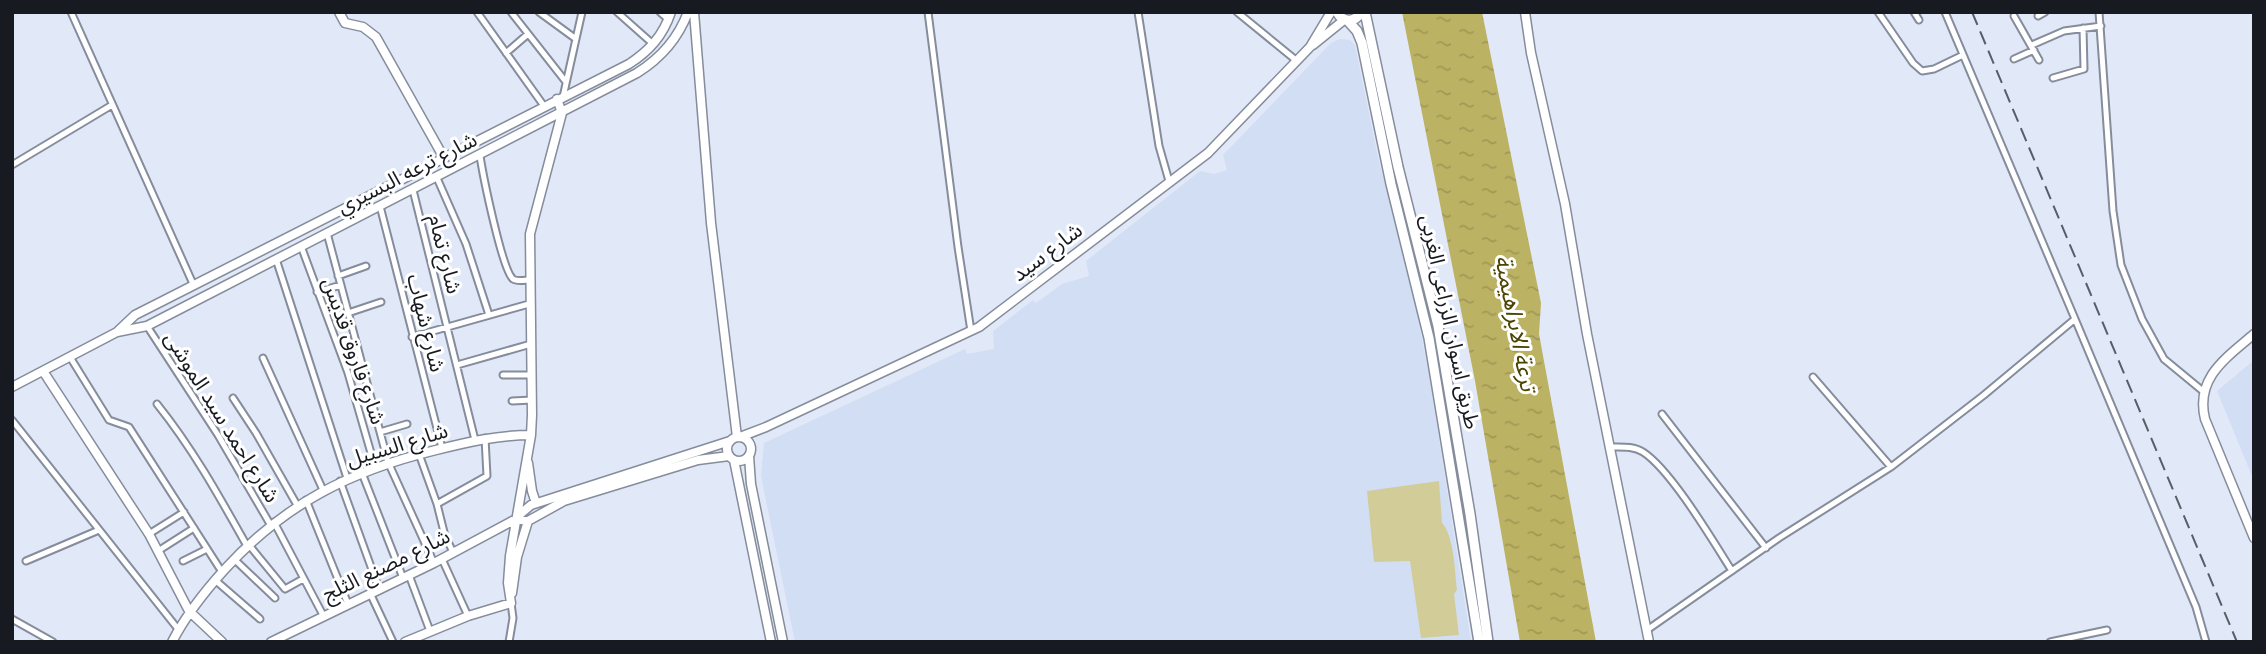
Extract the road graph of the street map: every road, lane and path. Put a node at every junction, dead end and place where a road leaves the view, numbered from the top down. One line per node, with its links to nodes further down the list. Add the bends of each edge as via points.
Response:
1 (71, 12): 40 (street)
2 (339, 12): 44 (street, via 345,23 376,37)
3 (477, 12): 32 (street)
4 (511, 12): 27 (street)
5 (539, 12): 28 (street)
6 (582, 12): 28 (street)
7 (617, 12): 29 (street)
8 (660, 12): 21 (street)
9 (688, 12): 42 (street, شارع ترعه البسيري, via 659,57)
10 (694, 12): 93 (street)
11 (928, 12): 68 (street, via 963,282)
12 (1138, 12): 47 (street)
13 (1237, 12): 36 (street)
14 (1331, 12): 30 (street, شارع سيد)
15 (1363, 12): 23 (main road, via 1357,18); 157 (main road, طريق اسوان الزراعى الغربى, via 1442,347)
16 (1525, 12): 95 (street)
17 (1878, 12): 33 (street, via 1922,71)
18 (1914, 12): 24 (street)
19 (1945, 12): 33 (street)
20 (2099, 12): 25 (street)
21 (670, 16): 29 (street, شارع ترعه البسيري)
22 (2014, 16): 31 (street)
23 (1343, 18): 30 (street, شارع سيد); 156 (main road, طريق اسوان الزراعى الغربى, via 1362,43 1429,338)
24 (1919, 20)
25 (2101, 26): 26 (street); 81 (street, via 2121,265 2164,359)
26 (2083, 28): 31 (street, via 2053,35); 37 (street, via 2083,70)
27 (528, 34): 32 (street); 38 (street)
28 (576, 39): 38 (street)
29 (653, 44): 39 (street, شارع ترعه البسيري, via 629,64)
30 (1310, 47): 36 (street, شارع سيد)
31 (2033, 48): 34 (street); 35 (street)
32 (506, 53): 41 (street)
33 (1963, 55): 65 (street)
34 (2014, 59)
35 (2039, 60)
36 (1297, 61): 47 (street, شارع سيد, via 1208,153)
37 (2053, 78)
38 (566, 82): 39 (street)
39 (560, 98): 41 (street, شارع ترعه البسيري); 42 (street)
40 (112, 105): 45 (street); 59 (street)
41 (544, 106): 44 (street, شارع ترعه البسيري)
42 (562, 113): 43 (street, شارع ترعه البسيري); 57 (street, via 531,225)
43 (480, 156): 46 (street, شارع ترعه البسيري); 57 (street, via 511,277)
44 (444, 158): 48 (street, شارع ترعه البسيري)
45 (12, 165)
46 (437, 178): 49 (street, شارع ترعه البسيري); 64 (street, via 466,244)
47 (1169, 181): 68 (street, شارع سيد)
48 (398, 182): 50 (street); 59 (street, شارع ترعه البسيري)
49 (413, 190): 50 (street, شارع ترعه البسيري); 67 (street, شارع تمام)
50 (403, 194): 51 (street, شارع ترعه البسيري)
51 (380, 206): 52 (street, شارع ترعه البسيري); 71 (street, شارع شهاب)
52 (327, 233): 53 (street, شارع ترعه البسيري); 56 (street)
53 (301, 246): 54 (street, شارع ترعه البسيري); 60 (street, شارع فاروق قديس)
54 (276, 259): 66 (street, شارع ترعه البسيري); 105 (street)
55 (366, 267): 56 (street)
56 (338, 276): 58 (street)
57 (529, 280): 62 (street)
58 (341, 285): 60 (street); 63 (street)
59 (194, 286): 69 (street, شارع ترعه البسيري, via 128,319)
60 (317, 292): 102 (street, شارع فاروق قديس, via 348,373)
61 (381, 302): 63 (street)
62 (530, 304): 64 (street); 72 (street)
63 (348, 313): 90 (street)
64 (489, 315): 67 (street)
65 (2075, 319): 103 (street); 160 (street, via 2192,596)
66 (147, 326): 69 (street, شارع ترعه البسيري); 114 (street, شارع احمد سيد الموشى)
67 (447, 326): 71 (street); 75 (street, شارع تمام)
68 (975, 329): 89 (street, شارع سيد)
69 (117, 332): 73 (street, شارع ترعه البسيري)
70 (2254, 334): 81 (street, via 2217,366)
71 (412, 337): 96 (street, شارع شهاب)
72 (531, 344): 75 (street); 78 (street)
73 (70, 357): 76 (street, شارع ترعه البسيري); 111 (street, via 109,420 129,427)
74 (264, 358): 106 (street)
75 (457, 365): 94 (street, شارع تمام)
76 (43, 371): 80 (street, شارع ترعه البسيري); 117 (street)
77 (503, 375): 78 (street)
78 (532, 375): 83 (street)
79 (1813, 377): 103 (street)
80 (12, 387)
81 (2204, 392): 118 (street, via 2205,419)
82 (233, 398): 110 (street)
83 (532, 400): 84 (street); 91 (street)
84 (512, 401)
85 (157, 404): 119 (street, via 197,457)
86 (1662, 414): 120 (street)
87 (12, 420): 116 (street)
88 (407, 424): 90 (street)
89 (766, 427): 93 (street, شارع سيد); 98 (street)
90 (380, 432): 101 (street)
91 (531, 435): 92 (street, شارع السبيل); 97 (street)
92 (485, 438): 94 (street, شارع السبيل); 109 (street, via 486,476)
93 (735, 439): 98 (street, via 749,442); 100 (street, via 727,448); 108 (street, شارع سيد)
94 (475, 440): 96 (street, شارع السبيل)
95 (1611, 447): 128 (street, via 1632,448 1655,463); 144 (street)
96 (442, 448): 99 (street, شارع السبيل)
97 (528, 449): 108 (street); 112 (street)
98 (750, 452): 100 (street, via 743,461); 155 (street, via 751,484)
99 (418, 454): 101 (street, شارع السبيل); 109 (street)
100 (732, 458): 113 (street, via 698,460 564,502); 154 (street)
101 (388, 462): 102 (street, شارع السبيل); 127 (street)
102 (375, 467): 104 (street, شارع السبيل)
103 (1891, 467): 120 (street)
104 (362, 471): 105 (street, شارع السبيل); 130 (street)
105 (344, 480): 106 (street, شارع السبيل); 133 (street)
106 (323, 490): 107 (street, شارع السبيل)
107 (306, 500): 110 (street, شارع السبيل); 137 (street)
108 (536, 503): 112 (street, شارع سيد)
109 (437, 504): 123 (street)
110 (297, 505): 114 (street, شارع السبيل)
111 (184, 512): 115 (street); 117 (street)
112 (516, 519): 113 (street); 123 (street, شارع مصنع الثلج); 136 (street, via 508,573)
113 (528, 521): 136 (street)
114 (272, 523): 119 (street, شارع السبيل); 131 (street, شارع احمد سيد الموشى)
115 (194, 528): 121 (street); 122 (street)
116 (99, 530): 125 (street); 143 (street)
117 (149, 534): 122 (street)
118 (2254, 538)
119 (248, 545): 124 (street, شارع السبيل); 131 (street, via 285,589)
120 (1766, 548): 128 (street)
121 (207, 549): 126 (street); 129 (street)
122 (158, 551): 138 (street)
123 (453, 552): 127 (street, شارع مصنع الثلج)
124 (234, 559): 129 (street, شارع السبيل); 135 (street)
125 (26, 561)
126 (183, 561)
127 (438, 561): 130 (street, شارع مصنع الثلج); 140 (street)
128 (1732, 571): 144 (street)
129 (222, 572): 132 (street, شارع السبيل)
130 (406, 577): 133 (street, شارع مصنع الثلج); 146 (street)
131 (303, 579): 139 (street, شارع احمد سيد الموشى)
132 (215, 580): 138 (street, شارع السبيل); 142 (street)
133 (379, 589): 134 (street, شارع مصنع الثلج)
134 (370, 593): 137 (street, شارع مصنع الثلج); 151 (street)
135 (275, 598)
136 (511, 603): 140 (street); 153 (street)
137 (348, 604): 139 (street, شارع مصنع الثلج)
138 (190, 611): 143 (street, شارع السبيل); 149 (street)
139 (323, 615): 150 (street, شارع مصنع الثلج)
140 (468, 616): 146 (street)
141 (12, 619): 147 (street)
142 (260, 619)
143 (178, 629): 148 (street, شارع السبيل)
144 (1647, 630): 158 (street)
145 (2107, 630): 159 (street)
146 (430, 631): 152 (street)
147 (53, 642)
148 (172, 642)
149 (222, 642)
150 (271, 642)
151 (393, 642)
152 (405, 642)
153 (509, 642)
154 (771, 642)
155 (783, 642)
156 (1479, 642)
157 (1488, 642)
158 (1649, 642)
159 (2050, 642)
160 (2206, 642)

